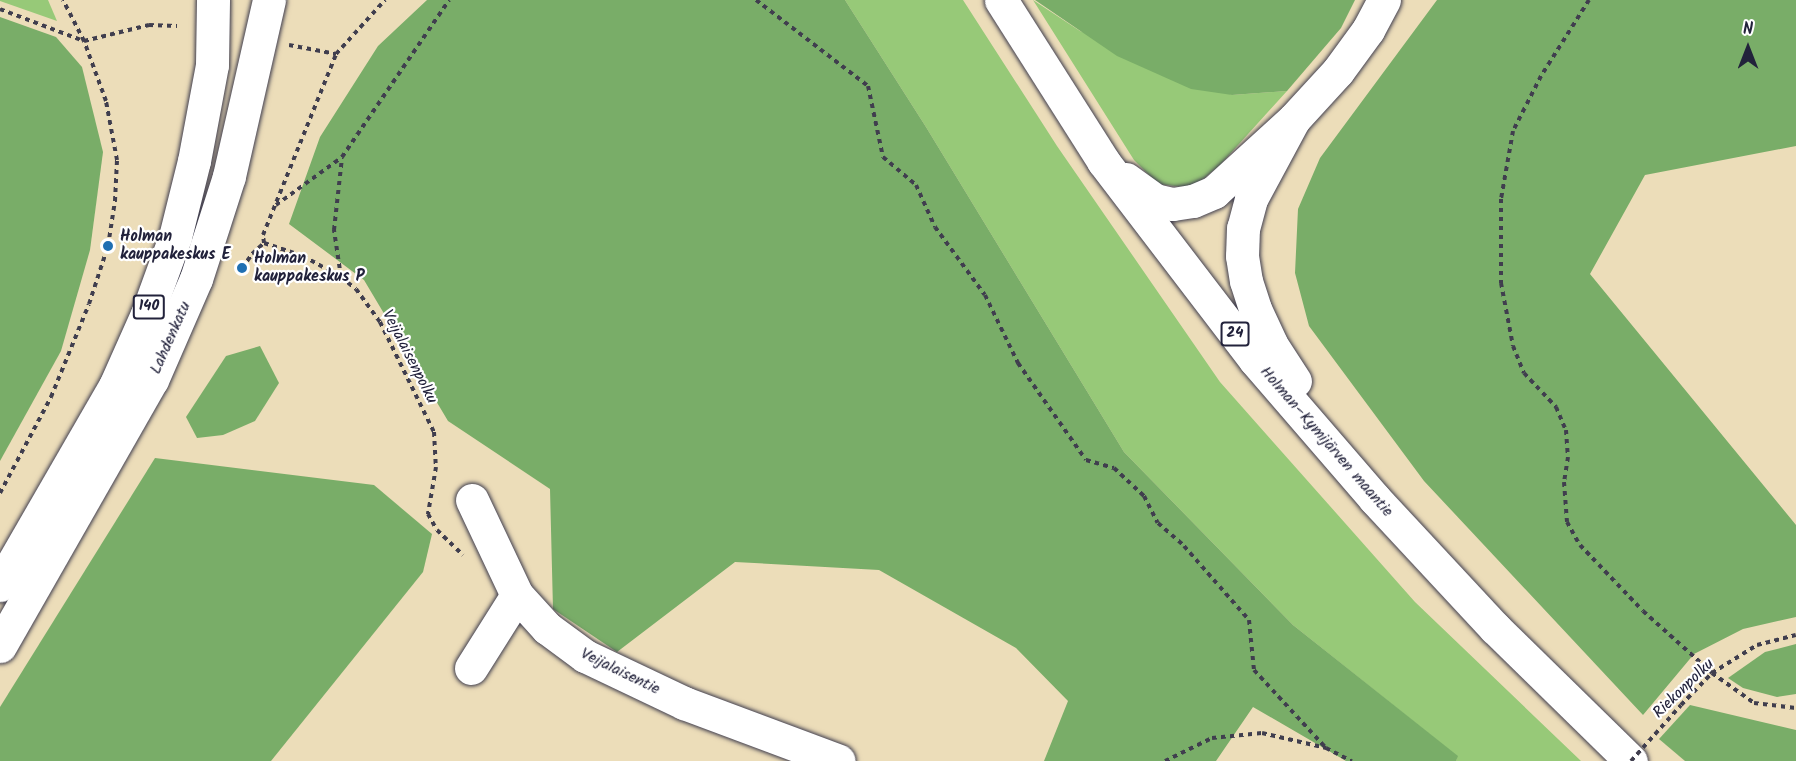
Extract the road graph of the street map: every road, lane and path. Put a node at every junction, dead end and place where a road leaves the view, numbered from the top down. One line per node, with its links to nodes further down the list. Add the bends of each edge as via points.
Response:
1 (63, 0): 12 (path)
2 (213, 0): 26 (main road, Lahdenkatu / 140, via 212,65 194,161 163,270 115,386)
3 (269, 0): 29 (main road, Lahdenkatu / 140, via 229,176 196,279 152,380)
4 (385, 0): 14 (path)
5 (449, 0): 16 (path)
6 (756, 0): 33 (path, via 868,86 883,157 916,185 935,227 985,295 1018,363 1086,460 1114,468 1144,496 1158,523 1184,546 1249,620 1254,670)
7 (1001, 0): 17 (main road, Holman–Kymijärven maantie / 24)
8 (1384, 0): 15 (main road, via 1338,71)
9 (1589, 0): 31 (path, via 1541,76 1513,131 1501,200 1501,283 1513,346 1524,373 1556,407 1566,430 1567,522 1580,545 1643,611)
10 (0, 9): 12 (path)
11 (177, 26): 12 (path, via 149,25)
12 (84, 41): 23 (path, via 106,101 117,160 108,246 51,398)
13 (287, 45): 14 (path)
14 (336, 54): 18 (path)
15 (1294, 119): 17 (main road, via 1214,192 1193,201 1173,204 1155,200); 24 (main road, via 1251,199 1243,228 1246,281 1272,344)
16 (342, 157): 18 (path); 21 (path, via 334,230)
17 (1103, 161): 24 (main road, Holman–Kymijärven maantie / 24, via 1255,360)
18 (276, 206): 19 (path, via 263,235)
19 (264, 243): 20 (path); 21 (path, Veijalaisenpolku, via 303,256)
20 (242, 268)
21 (341, 277): 22 (path, Veijalaisenpolku, via 356,289 380,322)
22 (434, 432)
23 (0, 493)
24 (1375, 499): 37 (main road, Holman–Kymijärven maantie / 24, via 1495,628)
25 (472, 500): 27 (main road, Veijalaisentie)
26 (0, 585)
27 (518, 596): 30 (main road); 34 (main road, Veijalaisentie, via 547,628 585,657 684,703)
28 (1796, 635): 31 (path, Riekonpolku, via 1757,645)
29 (0, 646)
30 (471, 668)
31 (1712, 673): 32 (path, via 1754,703); 37 (path, Riekonpolku, bridge)
32 (1796, 708)
33 (1326, 748): 35 (path, via 1262,733 1212,738); 36 (path)
34 (839, 761)
35 (1165, 761)
36 (1352, 761)
37 (1631, 761)

